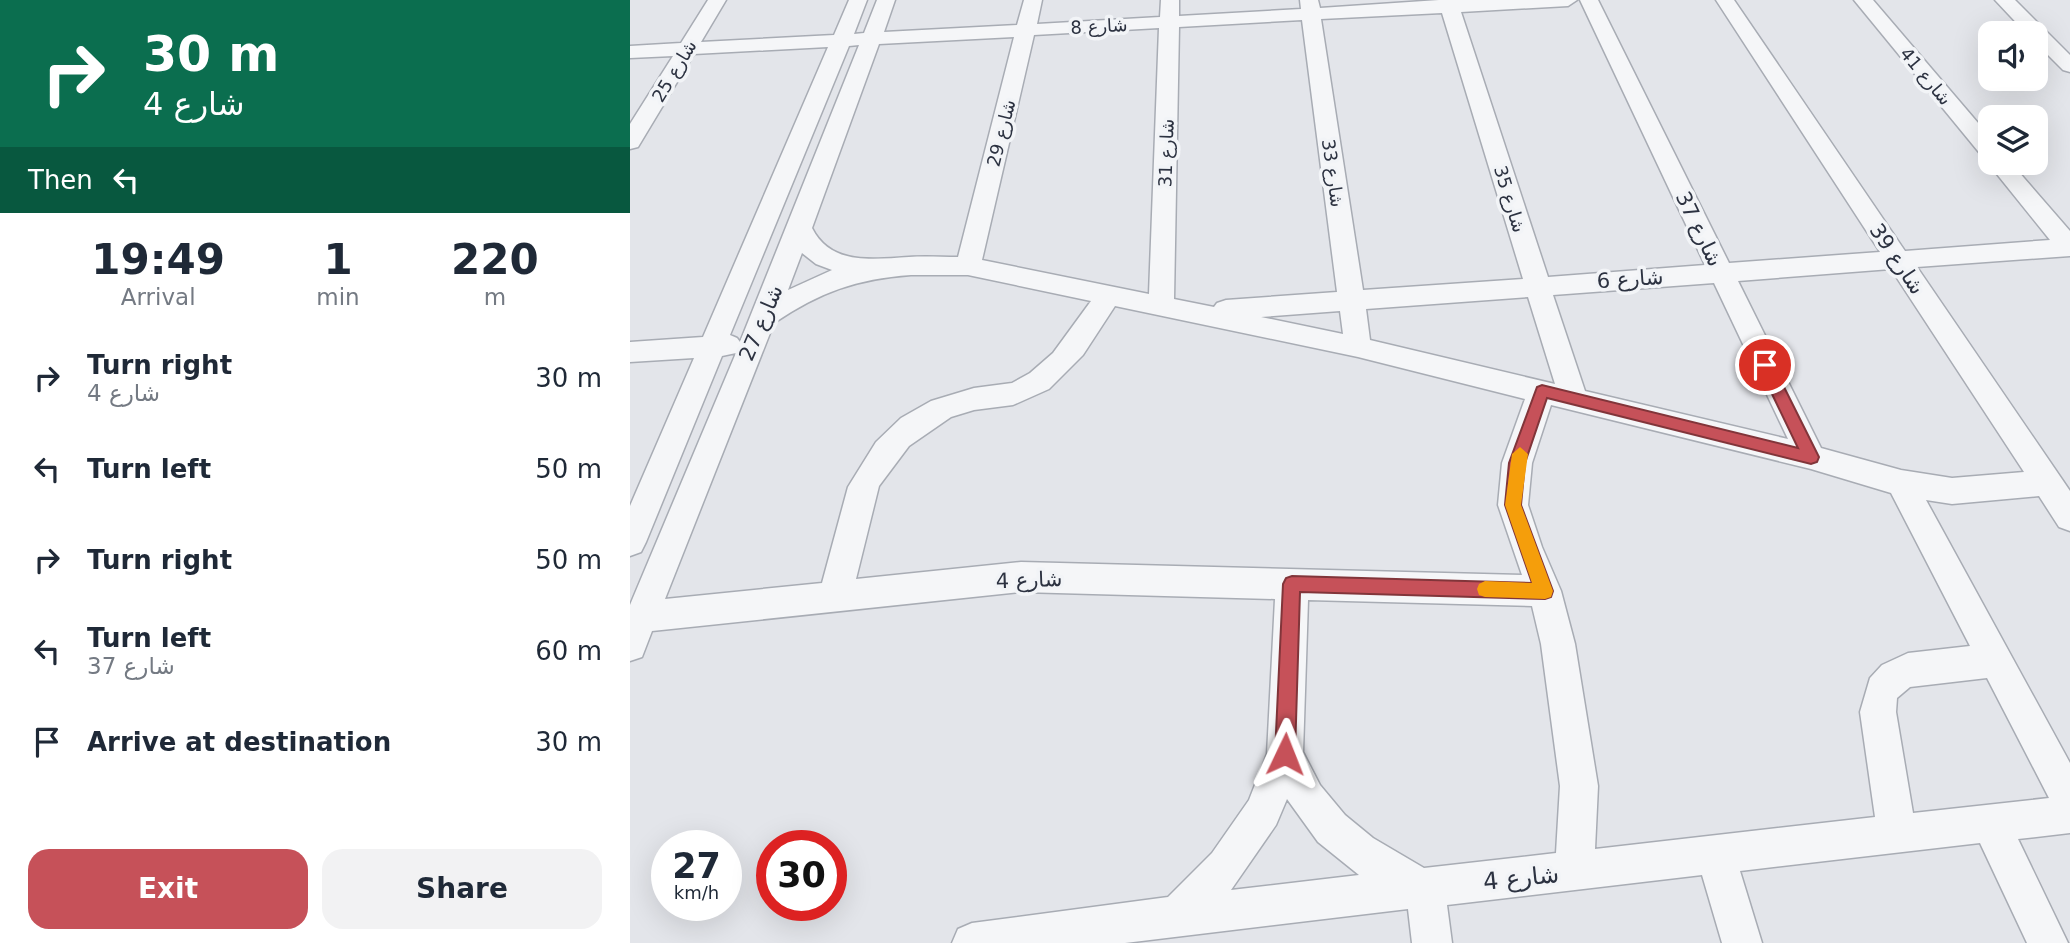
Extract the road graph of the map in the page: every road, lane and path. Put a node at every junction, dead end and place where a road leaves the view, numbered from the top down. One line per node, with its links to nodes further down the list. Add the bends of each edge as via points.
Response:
1 (717, 0): 16 (street, شارع 25)
2 (858, 0): 15 (street, شارع 27)
3 (886, 0): 14 (street, شارع 27)
4 (1033, 0): 13 (street, شارع 29)
5 (1568, 0): 10 (street, شارع 8)
6 (1589, 0): 27 (street, شارع 37)
7 (1725, 0): 24 (street, شارع 39)
8 (1863, 0): 19 (street, شارع 41)
9 (2004, 0): 18 (street)
10 (1449, 3): 11 (street, شارع 8); 28 (street, شارع 35)
11 (1310, 7): 12 (street, شارع 8); 30 (street, شارع 33)
12 (1170, 11): 13 (street, شارع 8); 31 (street, شارع 31)
13 (1027, 29): 14 (street, شارع 8); 25 (street, شارع 29)
14 (870, 38): 15 (street, شارع 8); 22 (street, شارع 27)
15 (841, 40): 16 (street, شارع 8); 35 (street, شارع 27)
16 (687, 49): 17 (street, شارع 8); 20 (street, شارع 25)
17 (630, 52)
18 (2070, 66)
19 (1978, 137)
20 (630, 142)
21 (2009, 175): 23 (street)
22 (800, 228): 26 (street, via 807,246 825,259 850,267); 33 (street, شارع 27)
23 (2070, 247): 24 (street, شارع 6)
24 (1898, 260): 27 (street, شارع 6); 41 (street, شارع 39)
25 (968, 266): 26 (street); 29 (street)
26 (881, 268): 33 (street, via 819,283)
27 (1720, 273): 28 (street, شارع 6); 39 (street, شارع 37)
28 (1537, 286): 30 (street, شارع 6); 38 (street, شارع 35)
29 (1110, 295): 31 (street); 46 (street, via 1047,376 1004,398 946,406 904,432 883,455 865,481)
30 (1350, 300): 32 (street, شارع 6); 36 (street, شارع 33)
31 (1161, 306): 32 (street)
32 (1190, 312): 36 (street)
33 (764, 317): 34 (street, شارع 27)
34 (753, 342): 35 (street); 47 (street, شارع 27)
35 (713, 346): 37 (street); 43 (street, شارع 27)
36 (1358, 347): 38 (street)
37 (630, 352)
38 (1558, 395): 39 (street); 45 (street, via 1517,463 1513,505)
39 (1811, 457): 40 (street)
40 (1901, 483): 41 (street, via 1952,491); 48 (street)
41 (2047, 483): 42 (street, شارع 39)
42 (2070, 517)
43 (630, 542)
44 (1292, 584): 45 (street, شارع 4); 46 (street, شارع 4, via 1021,577); 49 (street)
45 (1545, 591): 55 (street, via 1558,644 1578,786)
46 (835, 597): 47 (street, شارع 4)
47 (636, 631)
48 (1995, 660): 50 (street); 53 (street, via 1908,670 1884,684 1878,712)
49 (1285, 754): 56 (street, via 1306,797 1338,835 1378,867); 57 (street, via 1263,812 1226,867)
50 (2070, 800)
51 (2070, 814): 52 (street, شارع 4)
52 (1990, 823): 53 (street, شارع 4); 62 (street)
53 (1897, 834): 54 (street, شارع 4)
54 (1716, 855): 55 (street, شارع 4); 61 (street)
55 (1574, 872): 56 (street, شارع 4)
56 (1425, 889): 57 (street, شارع 4); 60 (street)
57 (1177, 916): 58 (street, شارع 4)
58 (1125, 934): 59 (street, شارع 4)
59 (972, 943)
60 (1432, 943)
61 (1742, 943)
62 (2049, 943)

